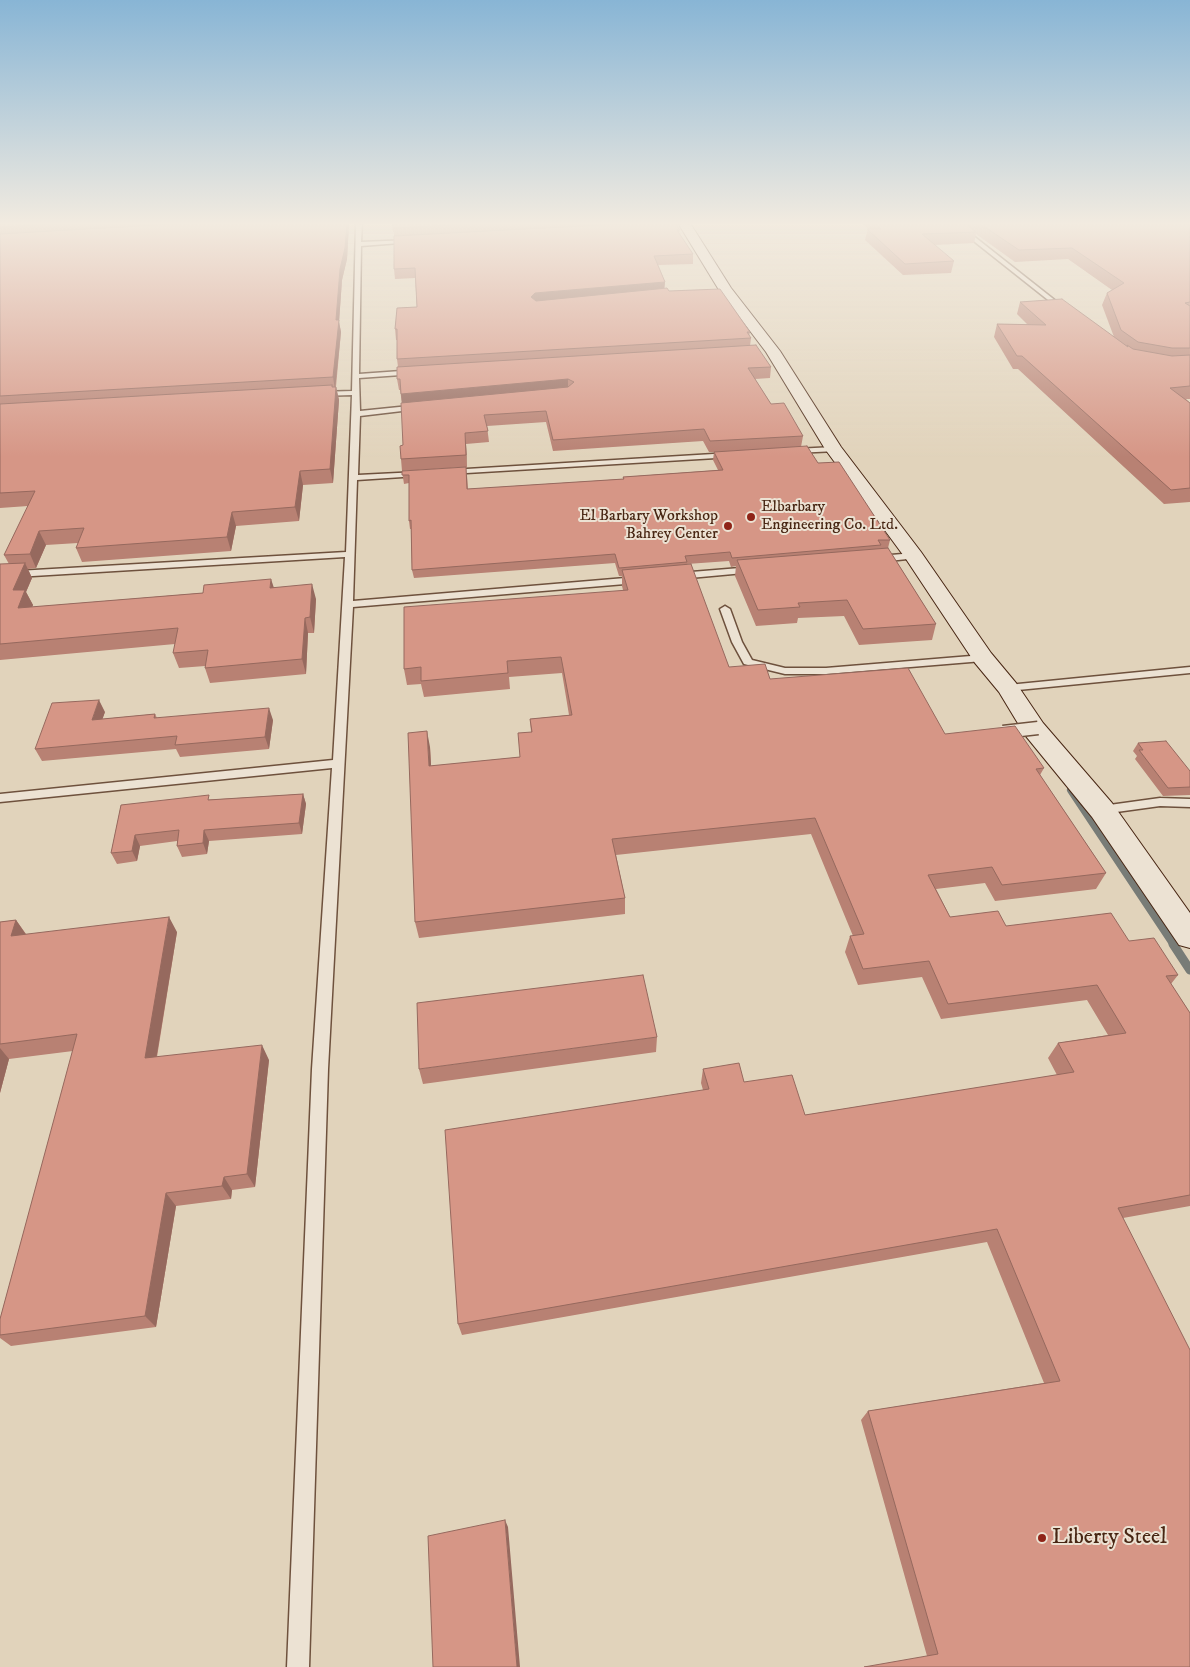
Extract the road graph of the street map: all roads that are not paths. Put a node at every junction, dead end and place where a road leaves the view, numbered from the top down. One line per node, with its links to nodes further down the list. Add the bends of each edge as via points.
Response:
1 (357, 301): 6 (lane)
2 (729, 301): 11 (street, via 768,351)
3 (1053, 301): 4 (lane)
4 (1072, 316)
5 (424, 372): 6 (lane)
6 (355, 376): 7 (lane)
7 (356, 393): 8 (lane); 10 (lane)
8 (309, 395)
9 (432, 406): 10 (lane)
10 (356, 414): 16 (lane)
11 (834, 449): 12 (lane); 18 (street)
12 (785, 452)
13 (736, 455): 15 (lane)
14 (432, 473): 16 (lane)
15 (441, 473)
16 (353, 478): 17 (lane)
17 (350, 554): 21 (lane); 24 (lane)
18 (914, 556): 19 (lane); 26 (street)
19 (866, 560)
20 (760, 570): 22 (lane)
21 (0, 575)
22 (672, 577)
23 (642, 579): 24 (lane)
24 (348, 604): 31 (lane)
25 (725, 609): 26 (lane, via 748,662 785,671 826,671)
26 (983, 658): 28 (street)
27 (1190, 670): 28 (lane)
28 (1008, 688): 29 (street)
29 (1036, 729): 30 (lane, bridge); 34 (street)
30 (995, 733)
31 (339, 763): 32 (lane); 36 (lane, via 320,1068)
32 (0, 798)
33 (1190, 803): 34 (lane, via 1160,802)
34 (1102, 810): 35 (street)
35 (1190, 936)
36 (298, 1667)

